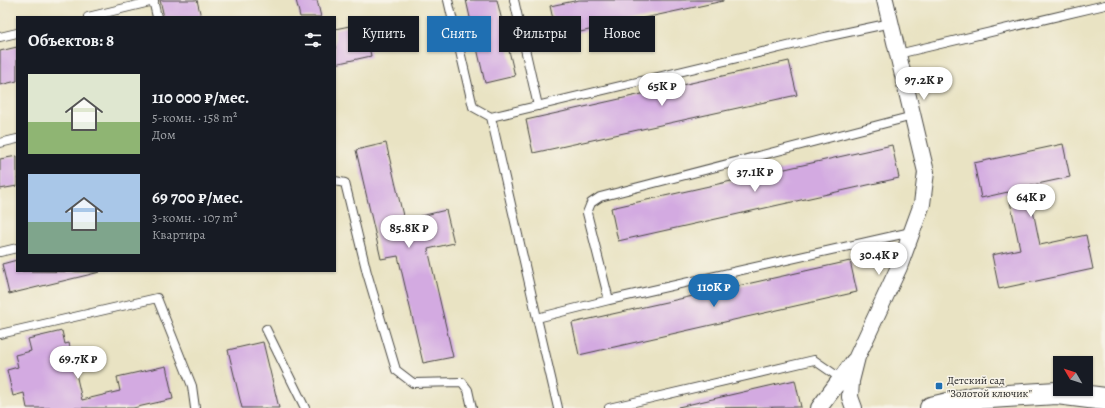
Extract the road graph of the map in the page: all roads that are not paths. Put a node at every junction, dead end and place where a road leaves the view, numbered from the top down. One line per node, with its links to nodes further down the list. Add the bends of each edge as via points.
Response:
1 (153, 0): 6 (lane); 7 (lane)
2 (448, 0): 14 (lane, via 473,107)
3 (514, 0): 12 (lane)
4 (885, 0): 8 (street)
5 (1105, 4): 11 (lane)
6 (92, 16)
7 (157, 16)
8 (891, 23): 11 (street); 12 (lane)
9 (16, 33): 10 (lane)
10 (0, 37)
11 (898, 54): 13 (street)
12 (538, 106): 14 (lane)
13 (913, 116): 18 (street, via 926,172 922,204); 21 (lane, via 600,197 591,204 586,213)
14 (491, 117): 22 (lane)
15 (16, 139): 16 (lane)
16 (0, 143)
17 (336, 181): 31 (lane, via 345,183 367,273 396,370 413,383 462,382 468,390)
18 (911, 232): 21 (lane); 25 (street)
19 (16, 248): 20 (lane)
20 (0, 252)
21 (609, 300): 22 (lane)
22 (537, 318): 32 (lane)
23 (266, 328): 30 (lane)
24 (0, 334): 29 (lane, via 157,298 192,386)
25 (857, 357): 26 (street); 35 (street, via 850,397)
26 (840, 378): 33 (lane, via 814,360); 34 (street)
27 (1105, 399): 28 (street, via 1056,393)
28 (975, 403): 36 (street)
29 (195, 408)
30 (305, 408)
31 (472, 408)
32 (558, 408)
33 (609, 408)
34 (819, 408)
35 (854, 408)
36 (931, 408)

